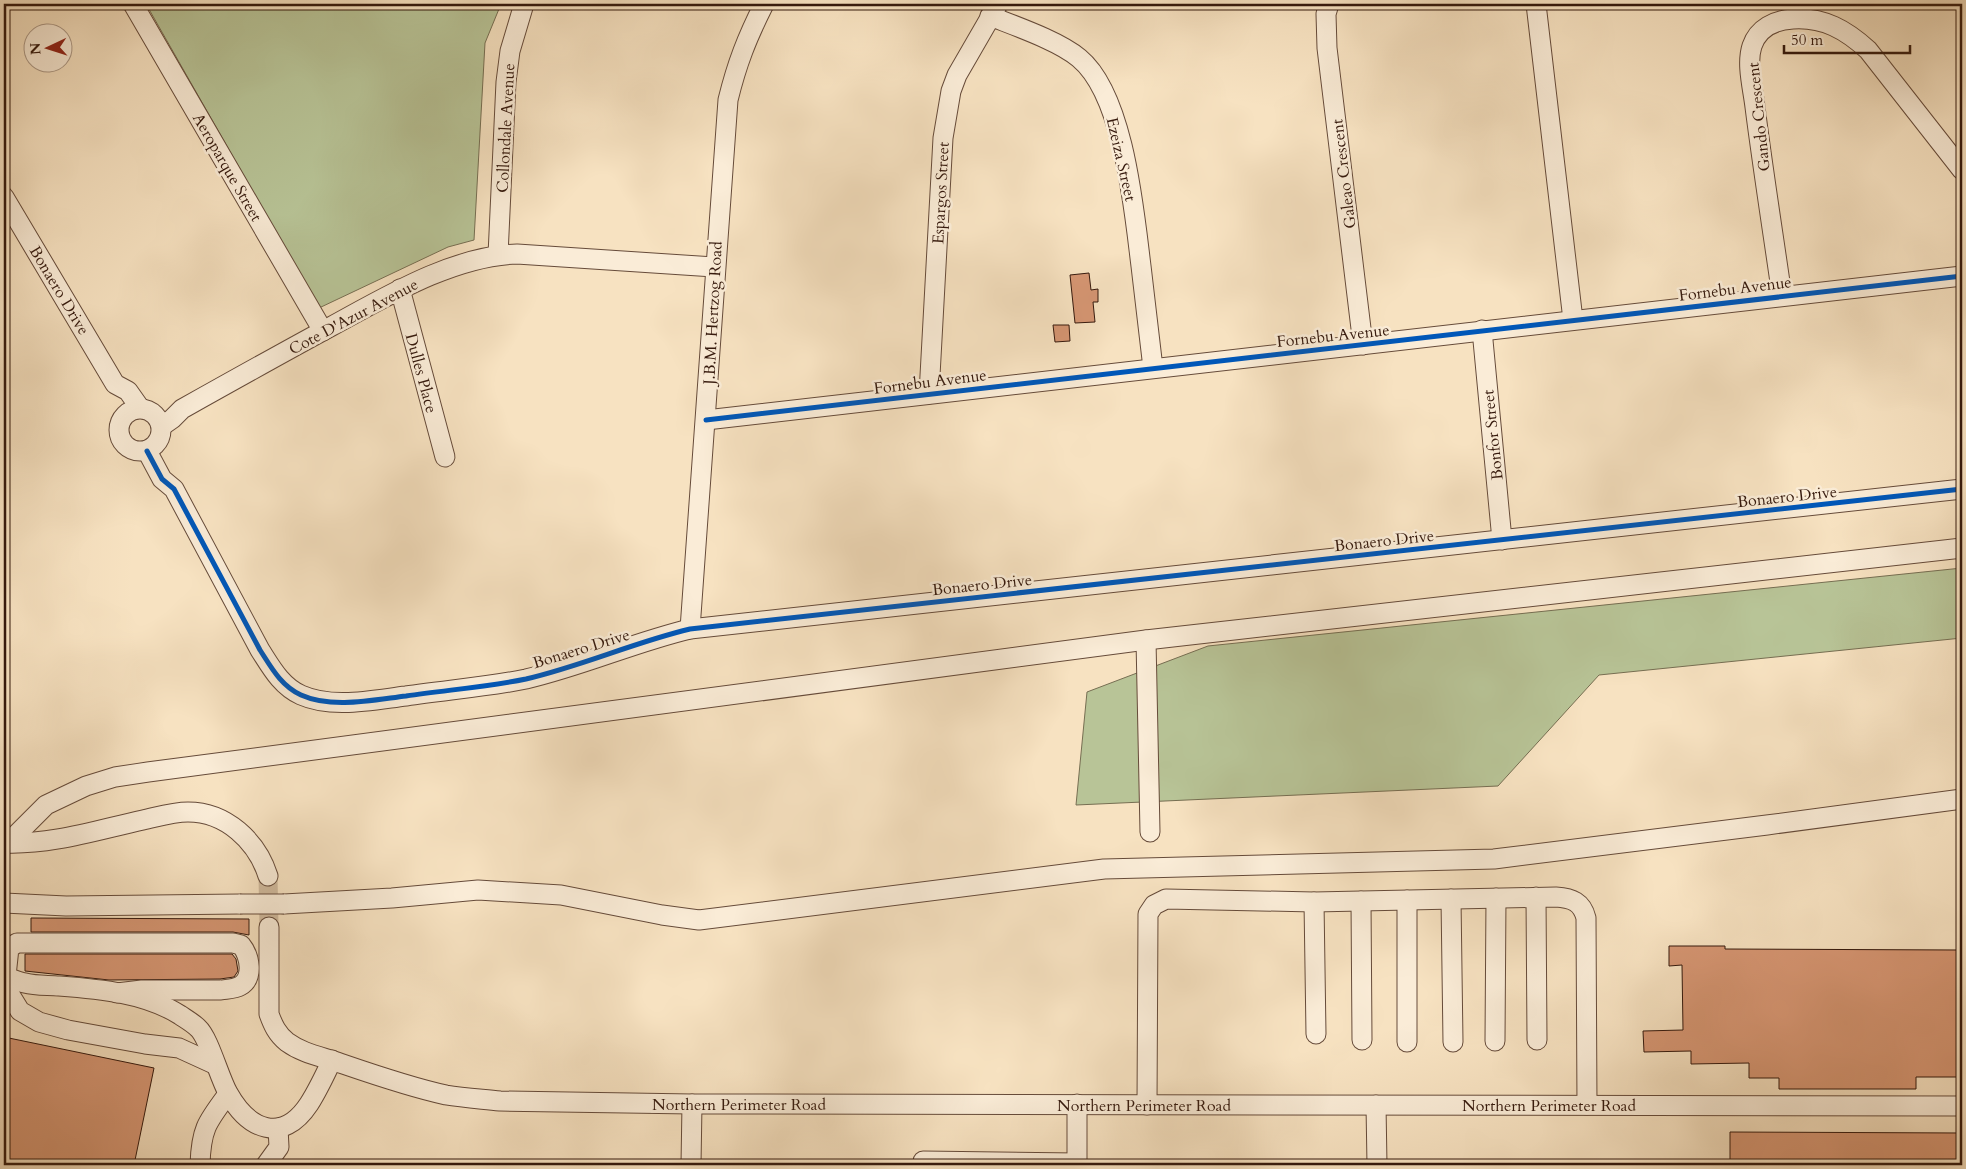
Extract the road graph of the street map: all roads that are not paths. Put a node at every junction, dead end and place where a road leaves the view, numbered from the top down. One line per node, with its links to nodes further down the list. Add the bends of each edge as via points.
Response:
1 (133, 4): 16 (street, Aeroparque Street)
2 (524, 4): 9 (street, Collondale Avenue, via 510,51 506,82)
3 (764, 4): 10 (street, J.B.M. Hertzog Road, via 746,40 728,100)
4 (1329, 4): 17 (street, Galeao Crescent, via 1326,14 1327,48)
5 (1536, 4): 14 (street)
6 (994, 10): 18 (street, Ezeiza Street, via 1068,50 1097,78 1121,144 1133,201); 20 (street, Espargos Street, via 957,75 946,113)
7 (1962, 170): 13 (street, Gando Crescent, via 1856,38 1832,24 1802,18 1765,28 1757,35 1751,48 1750,63)
8 (4, 197): 19 (street, Bonaero Drive)
9 (498, 255): 10 (street, Cote D'Azur Avenue); 12 (street, Cote D'Azur Avenue)
10 (714, 267): 22 (street, J.B.M. Hertzog Road)
11 (1962, 276): 13 (street, Fornebu Avenue)
12 (400, 289): 16 (street, Cote D'Azur Avenue); 24 (street, Dulles Place)
13 (1782, 296): 14 (street, Fornebu Avenue)
14 (1573, 320): 15 (street, Fornebu Avenue)
15 (1482, 330): 17 (street, Fornebu Avenue); 26 (street, Bonfor Street)
16 (323, 331): 23 (street, Cote D'Azur Avenue, via 182,409 167,408)
17 (1363, 345): 18 (street, Fornebu Avenue)
18 (1153, 368): 20 (street, Fornebu Avenue)
19 (115, 384): 21 (street, Bonaero Drive); 23 (street, Bonaero Drive, via 128,391)
20 (929, 394): 22 (street, Fornebu Avenue)
21 (123, 417): 23 (street, via 130,411); 23 (street, via 120,438 126,447 137,452)
22 (706, 420): 28 (street, J.B.M. Hertzog Road)
23 (152, 429): 28 (street, Bonaero Drive, via 174,476 174,489 260,650 285,685 315,700 371,700 524,679)
24 (445, 457)
25 (1962, 489): 26 (street, Bonaero Drive)
26 (1502, 540): 28 (street, Bonaero Drive)
27 (1962, 548): 29 (street)
28 (690, 629)
29 (1146, 640): 31 (street); 32 (street, via 115,777 86,786 46,805)
30 (1962, 799): 40 (street, bridge, via 1494,859 1104,869 699,920 560,895 478,890 284,904 66,906)
31 (1150, 832)
32 (6, 843): 33 (street, via 35,843 174,813 201,813 216,817 244,835 264,862)
33 (268, 876)
34 (1536, 897): 35 (street); 46 (street); 57 (street, via 1572,898 1581,905 1586,918)
35 (1496, 898): 36 (street); 47 (street)
36 (1451, 899): 37 (street); 49 (street)
37 (1407, 900): 38 (street); 48 (street)
38 (1361, 901): 39 (street); 45 (street)
39 (1314, 902): 44 (street); 55 (street, via 1166,899 1154,905 1148,914)
40 (4, 903)
41 (269, 927): 50 (street, Northern Perimeter Road, via 268,996 269,1014 274,1026 284,1039 304,1052)
42 (4, 981): 43 (street); 43 (street, via 9,948 17,943 233,942 241,946 248,956 246,981 233,989); 51 (street, via 20,1011 39,1022 68,1030 179,1048)
43 (118, 993): 51 (street, via 156,1003 200,1029)
44 (1316, 1034)
45 (1362, 1040)
46 (1537, 1040)
47 (1495, 1041)
48 (1407, 1042)
49 (1453, 1042)
50 (332, 1060): 53 (street, Northern Perimeter Road, via 378,1076 472,1099); 59 (street, via 309,1105 298,1117)
51 (214, 1064): 52 (street)
52 (228, 1094): 59 (street, via 254,1124 264,1129); 62 (street, via 212,1115 202,1136)
53 (692, 1104): 54 (street, Northern Perimeter Road); 64 (street)
54 (1077, 1104): 55 (street, Northern Perimeter Road); 61 (street)
55 (1147, 1105): 56 (street, Northern Perimeter Road)
56 (1376, 1105): 57 (street, Northern Perimeter Road); 65 (street)
57 (1588, 1105): 58 (street, Northern Perimeter Road)
58 (1962, 1106)
59 (278, 1128): 63 (street, via 279,1147)
60 (923, 1161): 61 (street)
61 (1077, 1164)
62 (200, 1165)
63 (266, 1165)
64 (691, 1165)
65 (1377, 1165)

